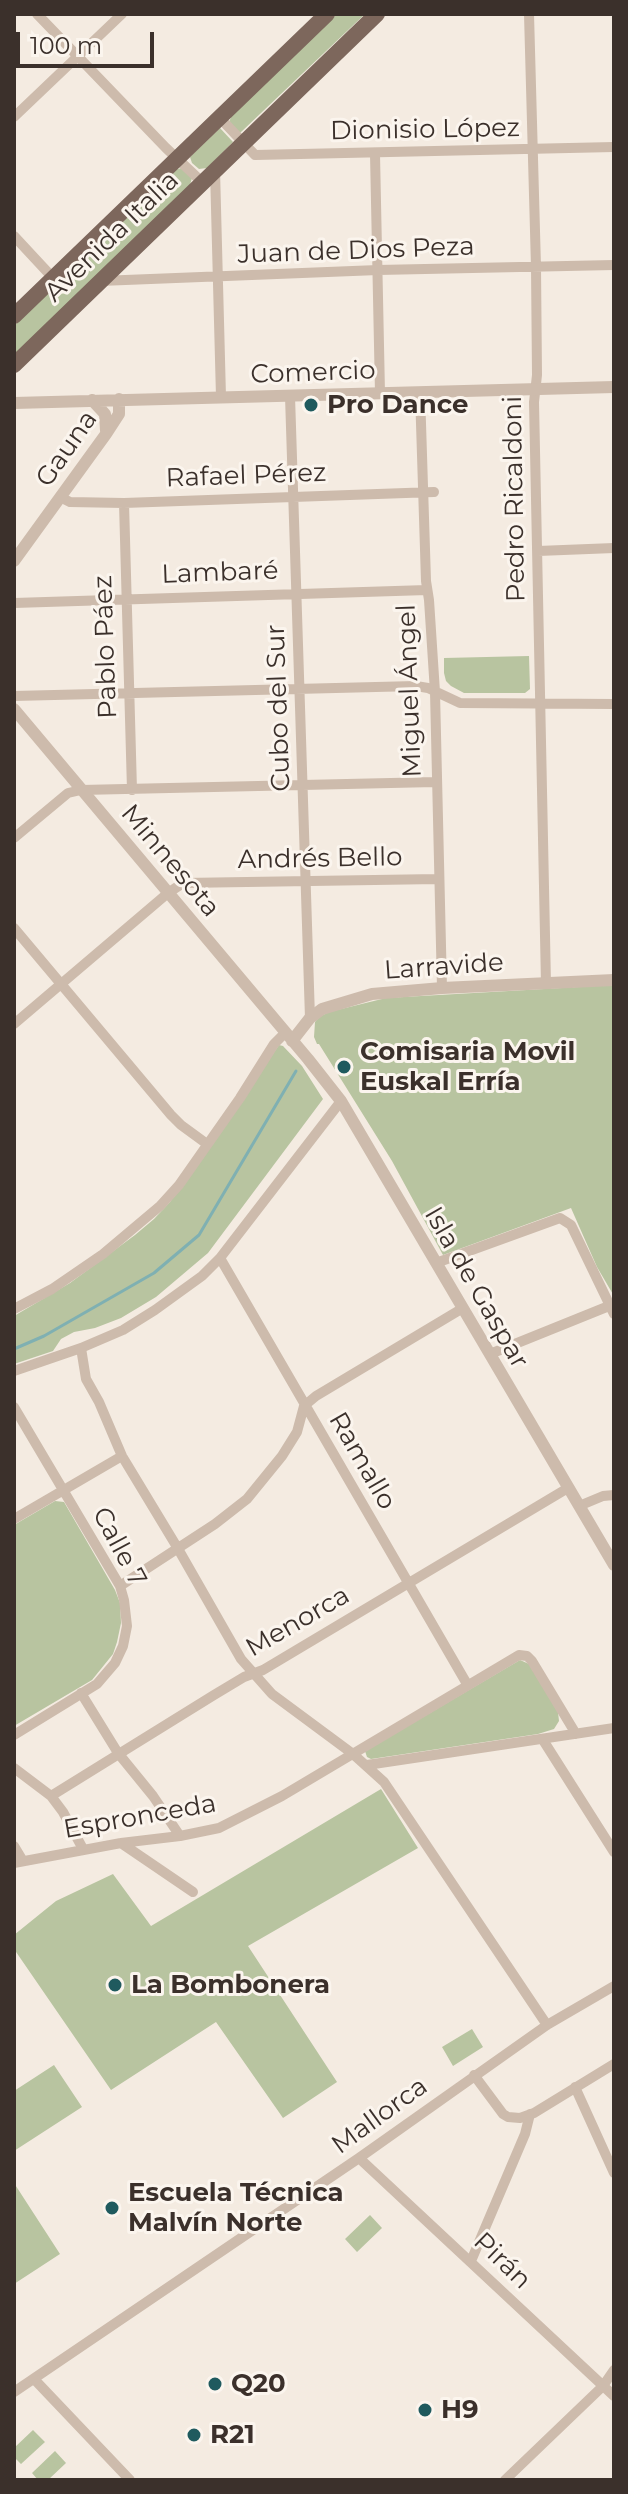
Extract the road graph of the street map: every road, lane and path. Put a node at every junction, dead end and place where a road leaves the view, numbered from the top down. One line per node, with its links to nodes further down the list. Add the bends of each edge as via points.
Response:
1 (37, 14): 6 (street)
2 (122, 14): 6 (street)
3 (327, 14): 8 (main road, Avenida Italia)
4 (377, 14): 9 (main road, Avenida Italia)
5 (529, 14): 11 (street, Pedro Ricaldoni)
6 (78, 56): 7 (street); 13 (street)
7 (14, 117)
8 (220, 118): 9 (street); 13 (main road, Avenida Italia)
9 (243, 143): 12 (street, Dionisio López, via 255,155); 14 (main road, Avenida Italia)
10 (614, 147): 11 (street, Dionisio López)
11 (533, 150): 12 (street, Dionisio López); 17 (street, Pedro Ricaldoni)
12 (375, 154): 18 (street)
13 (178, 158): 14 (street); 19 (main road, Avenida Italia)
14 (208, 176): 20 (street); 21 (main road, Avenida Italia)
15 (14, 236): 19 (street)
16 (614, 265): 17 (street, Juan de Dios Peza)
17 (536, 267): 18 (street, Juan de Dios Peza); 25 (street, Pedro Ricaldoni)
18 (378, 270): 20 (street, Juan de Dios Peza); 27 (street)
19 (53, 278): 22 (main road, Avenida Italia)
20 (219, 278): 21 (street, Juan de Dios Peza); 29 (street)
21 (100, 281): 23 (main road, Avenida Italia)
22 (14, 316)
23 (14, 365)
24 (614, 387): 25 (street, Comercio)
25 (535, 389): 26 (street, Comercio); 40 (street, Pedro Ricaldoni)
26 (420, 392): 27 (street, Comercio); 35 (street, Miguel Ángel)
27 (380, 393): 28 (street, Comercio)
28 (290, 396): 29 (street, Comercio); 36 (street, Cubo del Sur)
29 (221, 397): 30 (street, Comercio)
30 (119, 399): 31 (street, Comercio); 33 (street, Gauna, via 119,414)
31 (92, 400): 32 (street, Comercio); 33 (street, via 105,414)
32 (14, 403)
33 (106, 434): 37 (street, Gauna)
34 (434, 492): 35 (street, Rafael Pérez)
35 (422, 493): 36 (street, Rafael Pérez); 42 (street, Miguel Ángel)
36 (294, 495): 38 (street, Rafael Pérez); 43 (street, Cubo del Sur)
37 (60, 497): 38 (street, Rafael Pérez, via 70,502); 41 (street, Gauna)
38 (124, 503): 44 (street, Pablo Páez)
39 (614, 548): 40 (street)
40 (538, 551): 50 (street, Pedro Ricaldoni)
41 (14, 561)
42 (427, 590): 43 (street, Lambaré); 47 (street, Miguel Ángel)
43 (298, 592): 44 (street, Lambaré); 46 (street, Cubo del Sur)
44 (127, 598): 45 (street, Lambaré); 48 (street, Pablo Páez)
45 (14, 603)
46 (299, 689): 47 (street, via 416,686); 48 (street); 54 (street, Cubo del Sur)
47 (435, 692): 50 (street, via 460,703); 53 (street, Miguel Ángel)
48 (130, 693): 49 (street); 56 (street, Pablo Páez)
49 (14, 696)
50 (540, 704): 51 (street); 63 (street, Pedro Ricaldoni)
51 (614, 704)
52 (14, 709): 55 (street, Minnesota)
53 (435, 782): 54 (street); 58 (street, Miguel Ángel)
54 (304, 785): 56 (street); 59 (street, Cubo del Sur)
55 (81, 790): 56 (street); 57 (street, via 68,793); 60 (street, Minnesota)
56 (132, 790)
57 (14, 838)
58 (438, 879): 59 (street, Andrés Bello); 65 (street, Miguel Ángel)
59 (304, 881): 60 (street, Andrés Bello, via 194,882); 66 (street, Cubo del Sur)
60 (168, 893): 64 (street, Andrés Bello); 68 (street, Minnesota)
61 (14, 928): 64 (street)
62 (614, 980): 63 (street, Larravide)
63 (546, 984): 65 (street, Larravide)
64 (61, 985): 67 (street, Andrés Bello); 70 (street, via 171,1115)
65 (442, 988): 66 (street, Larravide, via 364,995)
66 (310, 1018): 68 (street, Larravide)
67 (14, 1024)
68 (289, 1037): 69 (street, Isla de Gaspar); 70 (street, via 274,1044)
69 (341, 1101): 71 (street); 72 (street, Isla de Gaspar)
70 (207, 1144): 74 (street, via 144,1222 74,1274)
71 (220, 1258): 76 (street, via 155,1310); 79 (street, Ramallo)
72 (436, 1263): 73 (street, Isla de Gaspar); 75 (street, via 564,1219)
73 (463, 1308): 77 (street, Isla de Gaspar); 79 (street)
74 (14, 1309)
75 (612, 1310): 77 (street)
76 (81, 1348): 78 (street); 81 (street, via 86,1379)
77 (490, 1354): 82 (street, Isla de Gaspar)
78 (14, 1371)
79 (304, 1406): 87 (street, via 291,1443 258,1487 231,1513); 89 (street, Ramallo)
80 (14, 1407): 83 (street, Calle 7)
81 (122, 1456): 83 (street); 87 (street)
82 (568, 1488): 85 (street, Isla de Gaspar); 89 (street, Menorca)
83 (63, 1490): 86 (street); 90 (street, Calle 7)
84 (614, 1495): 85 (street)
85 (579, 1506): 88 (street, Isla de Gaspar)
86 (14, 1519)
87 (177, 1547): 90 (street); 91 (street)
88 (614, 1565)
89 (407, 1583): 91 (street, Menorca); 92 (street, Ramallo)
90 (120, 1586): 93 (street, Calle 7, via 127,1626 123,1646 97,1684)
91 (253, 1674): 98 (street, Menorca); 99 (street, via 285,1705)
92 (467, 1684): 95 (street, Espronceda, via 522,1655 532,1661); 99 (street, Espronceda)
93 (81, 1693): 96 (street); 98 (street)
94 (614, 1728): 95 (street)
95 (576, 1734): 97 (street)
96 (14, 1735)
97 (543, 1740): 100 (street); 107 (street)
98 (118, 1753): 102 (street, Menorca); 103 (street)
99 (353, 1754): 100 (street); 103 (street, Espronceda, via 235,1822)
100 (367, 1765): 111 (street, via 384,1782)
101 (14, 1768): 102 (street)
102 (51, 1796): 106 (street)
103 (180, 1836): 104 (street, Espronceda)
104 (121, 1843): 106 (street, Espronceda); 109 (street)
105 (14, 1846): 108 (street)
106 (83, 1849): 108 (street, Espronceda)
107 (614, 1852)
108 (18, 1862)
109 (193, 1892)
110 (614, 1986): 111 (street, Mallorca)
111 (547, 2025): 113 (street, Mallorca)
112 (614, 2064): 114 (street)
113 (474, 2075): 115 (street, via 503,2114 513,2119); 116 (street, Mallorca)
114 (575, 2087): 115 (street); 117 (street)
115 (530, 2114): 118 (street)
116 (359, 2158): 118 (street, Pirán); 120 (street, Mallorca)
117 (614, 2173)
118 (471, 2261): 121 (street, Pirán)
119 (614, 2370): 121 (street)
120 (34, 2379): 122 (street, Mallorca); 124 (street)
121 (603, 2386): 123 (street, Pirán); 125 (street)
122 (14, 2392)
123 (614, 2396)
124 (130, 2480)
125 (505, 2480)

